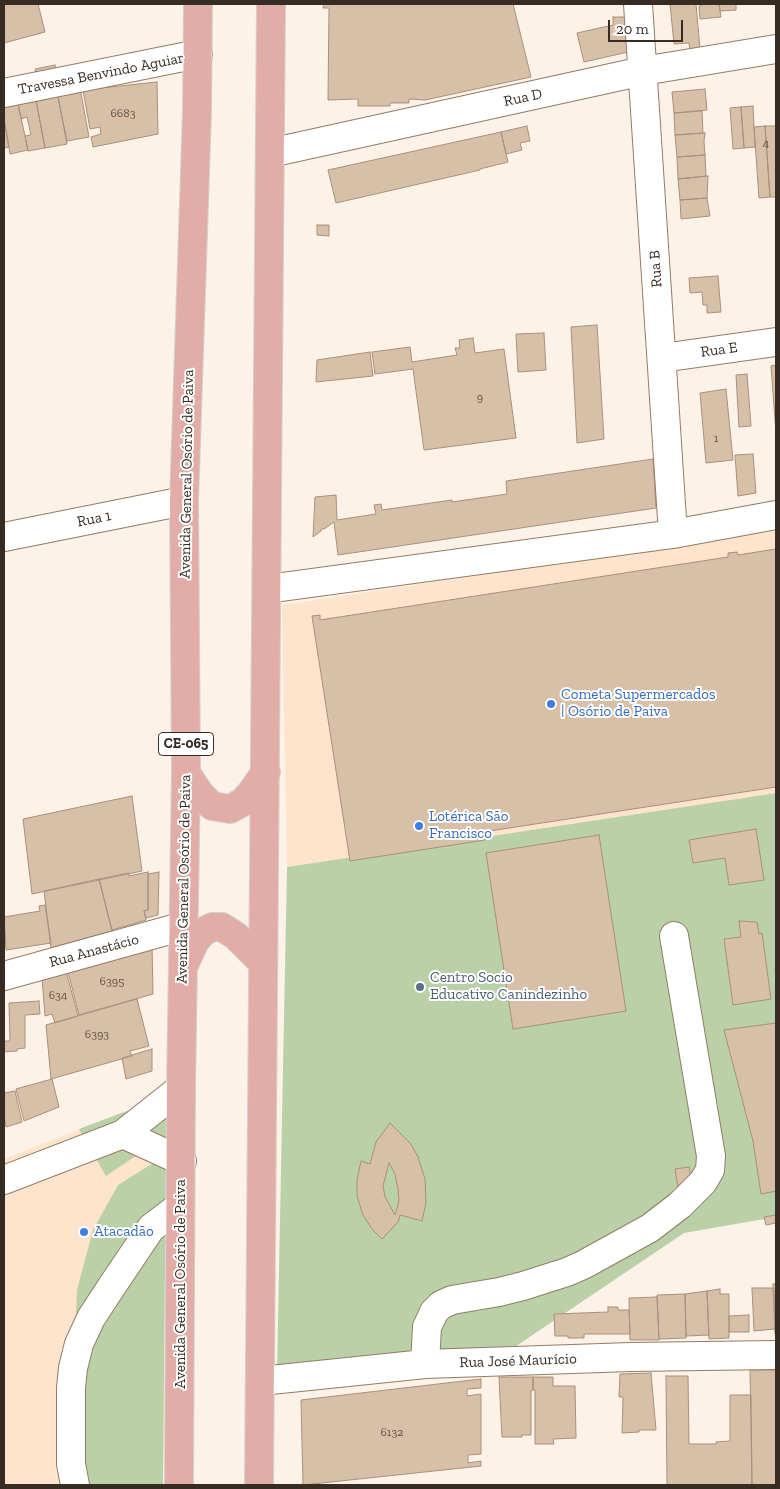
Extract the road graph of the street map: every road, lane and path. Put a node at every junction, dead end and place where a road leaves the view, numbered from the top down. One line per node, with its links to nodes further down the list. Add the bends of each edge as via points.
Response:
1 (198, 4): 5 (main road, Avenida General Osório de Paiva / CE-065)
2 (271, 4): 8 (main road)
3 (638, 4): 6 (street, Rua B)
4 (776, 48): 6 (street, Rua D)
5 (198, 54): 7 (street, Travessa Benvindo Aguiar); 11 (main road, Avenida General Osório de Paiva / CE-065)
6 (643, 71): 8 (street, Rua D); 10 (street, Rua B)
7 (4, 93)
8 (270, 153): 15 (main road)
9 (776, 342): 10 (street, Rua E)
10 (662, 358): 13 (street, Rua B)
11 (184, 501): 14 (street, Rua 1); 17 (main road, Avenida General Osório de Paiva / CE-065)
12 (776, 515): 13 (street)
13 (673, 534): 15 (street)
14 (4, 537)
15 (267, 589): 16 (main road)
16 (266, 772): 17 (main road, via 243,802 230,809 212,806); 20 (main road)
17 (186, 773): 18 (main road, Avenida General Osório de Paiva / CE-065)
18 (184, 926): 21 (main road, Avenida General Osório de Paiva / CE-065); 22 (street, Rua Anastácio)
19 (674, 936): 29 (street, via 711,1156 710,1170 680,1205 650,1228 584,1265 523,1286 441,1305 427,1327)
20 (262, 963): 21 (main road, via 236,936 222,927 212,927 194,941); 30 (main road)
21 (183, 966): 23 (main road, Avenida General Osório de Paiva / CE-065)
22 (4, 976)
23 (181, 1088): 24 (street); 25 (main road, Avenida General Osório de Paiva / CE-065)
24 (123, 1134): 25 (street); 26 (street)
25 (182, 1161): 27 (main road, Avenida General Osório de Paiva / CE-065)
26 (4, 1180)
27 (180, 1206): 31 (street, via 151,1228 92,1318 79,1344 71,1388 71,1464); 32 (main road, Avenida General Osório de Paiva / CE-065)
28 (776, 1355): 29 (street, Rua José Maurício)
29 (425, 1364): 30 (street, Rua José Maurício)
30 (261, 1381): 33 (main road)
31 (75, 1485)
32 (179, 1485)
33 (259, 1485)

